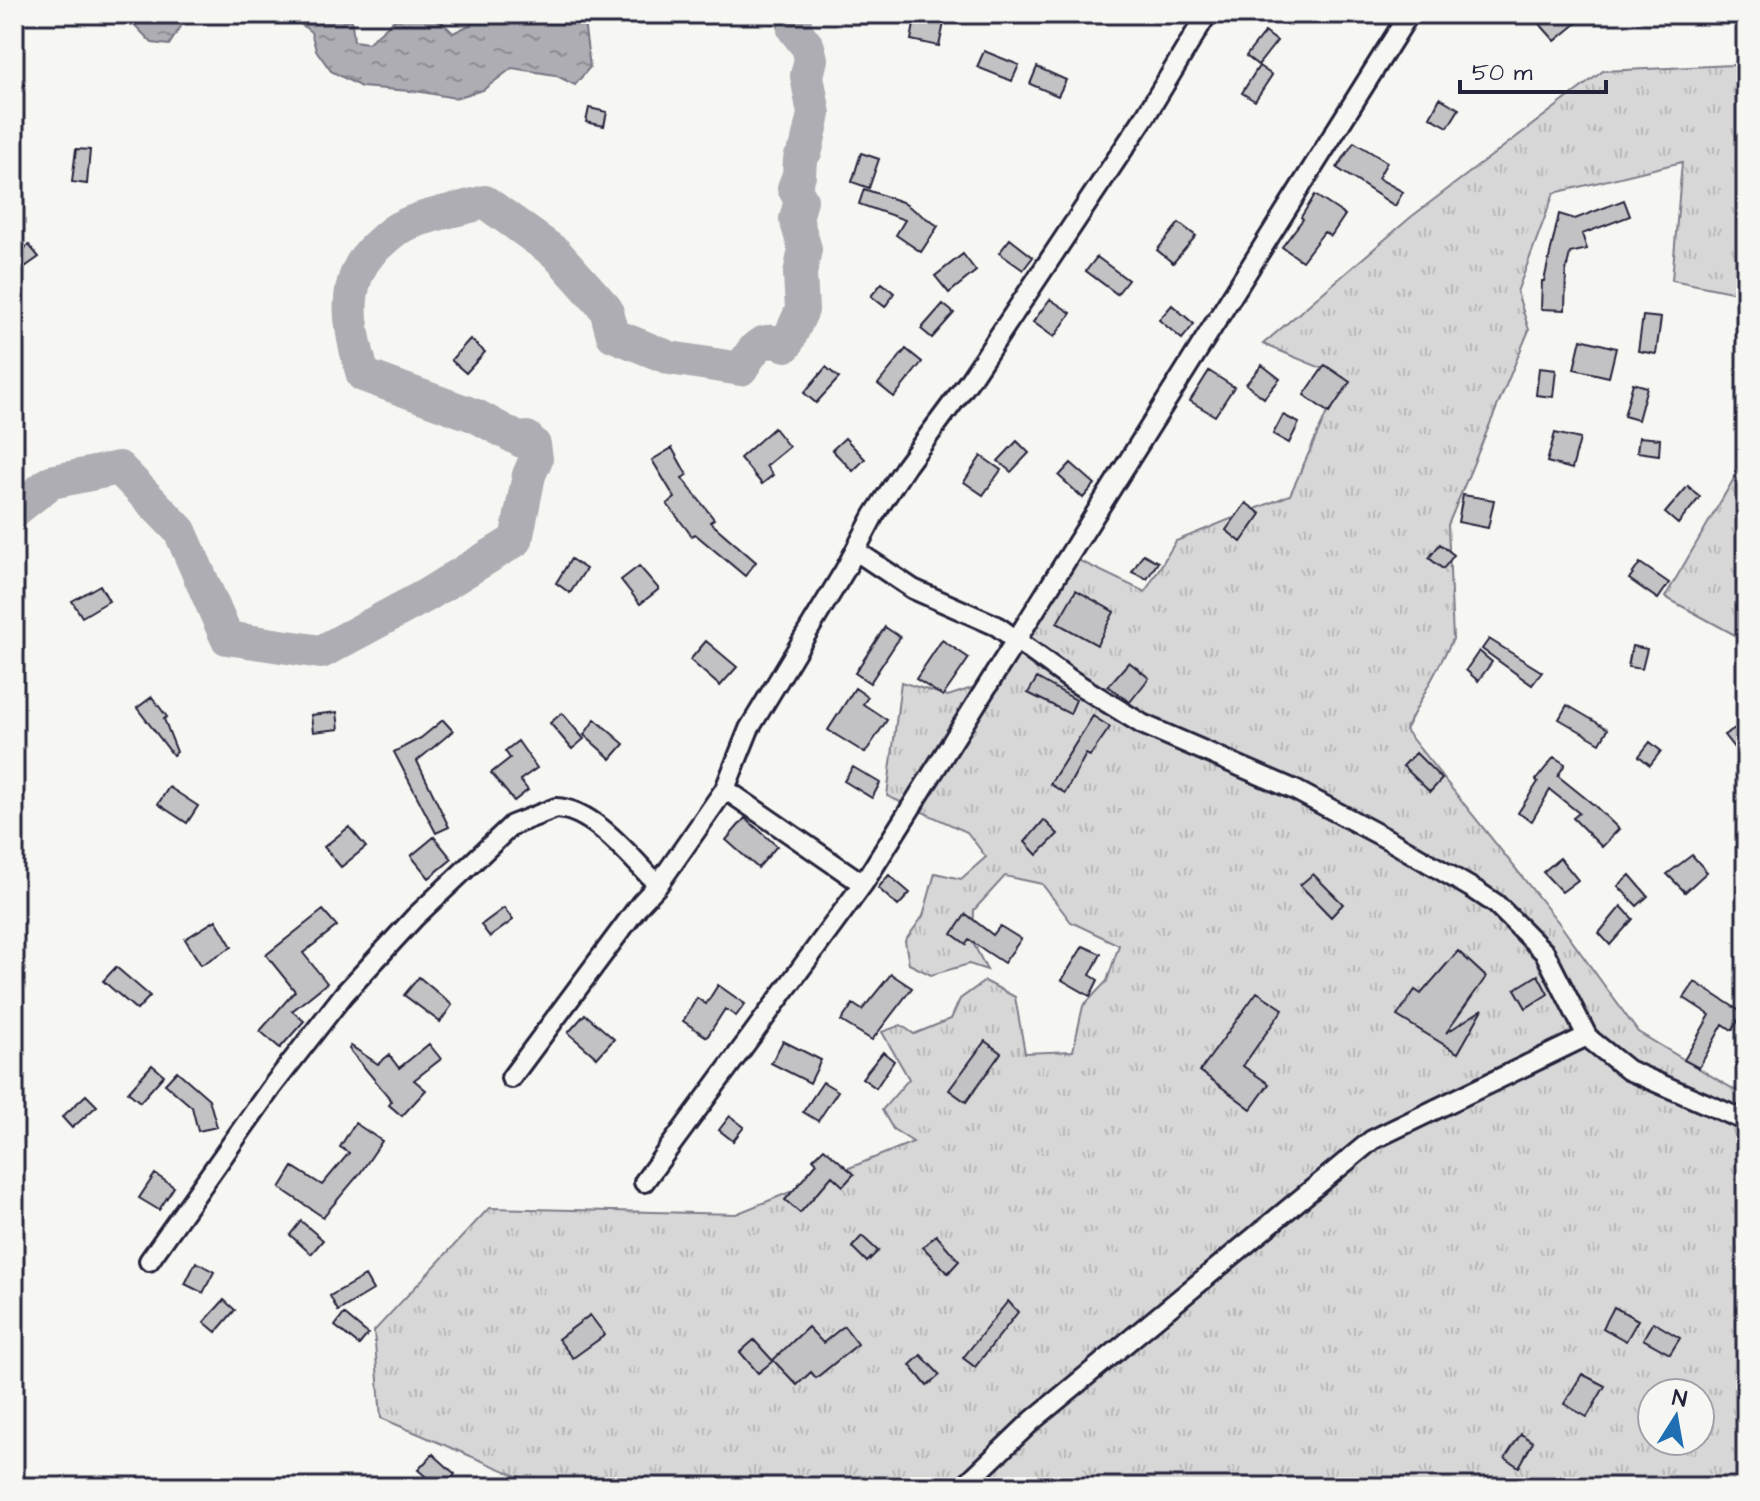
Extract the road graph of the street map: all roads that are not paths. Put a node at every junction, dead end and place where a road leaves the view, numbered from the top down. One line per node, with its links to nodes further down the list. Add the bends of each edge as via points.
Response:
1 (1207, 14): 3 (street, via 969,381 906,466)
2 (1409, 14): 4 (street)
3 (856, 551): 4 (street, via 913,589); 5 (street, via 749,729)
4 (1016, 639): 6 (street); 8 (street, via 1142,724 1295,790 1496,904 1545,953)
5 (725, 789): 6 (street); 7 (street)
6 (863, 884): 11 (street)
7 (658, 885): 9 (street); 12 (street, via 589,819 564,808 548,809 512,825 344,994)
8 (1587, 1036): 10 (street, via 1628,1070); 13 (street, via 1372,1140 1033,1420)
9 (511, 1078)
10 (1746, 1121)
11 (644, 1182)
12 (149, 1261)
13 (963, 1487)

